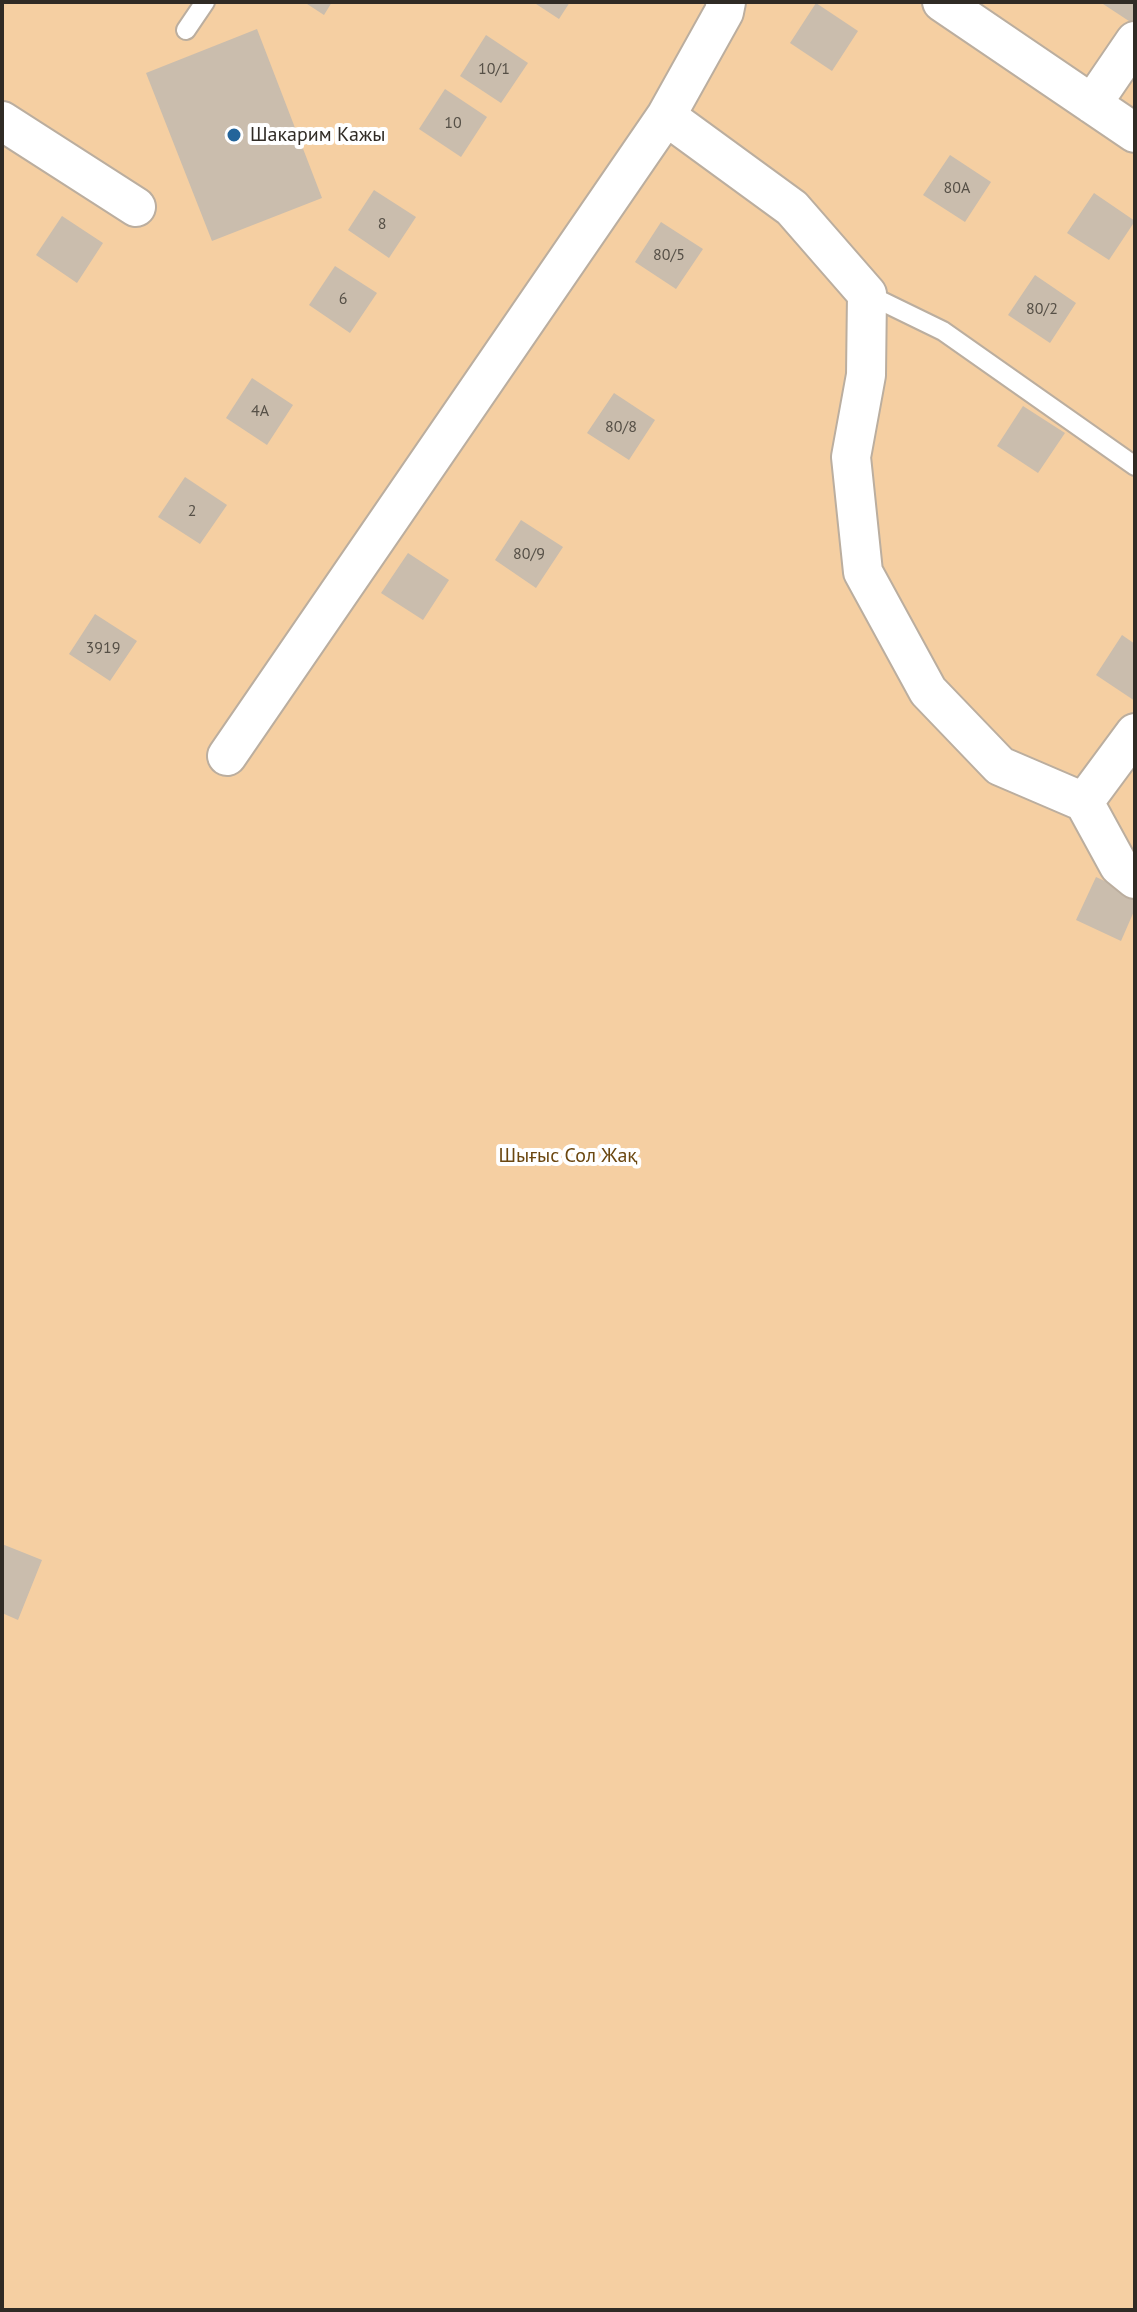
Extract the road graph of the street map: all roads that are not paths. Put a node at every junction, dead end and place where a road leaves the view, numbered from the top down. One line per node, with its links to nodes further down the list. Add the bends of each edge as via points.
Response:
1 (205, 2): 4 (lane)
2 (726, 2): 7 (street)
3 (942, 2): 6 (street)
4 (186, 30)
5 (1135, 41): 6 (street)
6 (1092, 104): 9 (street)
7 (666, 116): 11 (street, via 792,208); 14 (street)
8 (2, 121): 10 (street)
9 (1135, 133)
10 (136, 207)
11 (867, 294): 12 (lane, via 943,331); 15 (street, via 866,375 851,457 863,572 928,691 1000,766)
12 (1135, 466)
13 (1135, 733): 15 (street)
14 (227, 756)
15 (1084, 802): 16 (street, via 1119,866)
16 (1135, 879)

